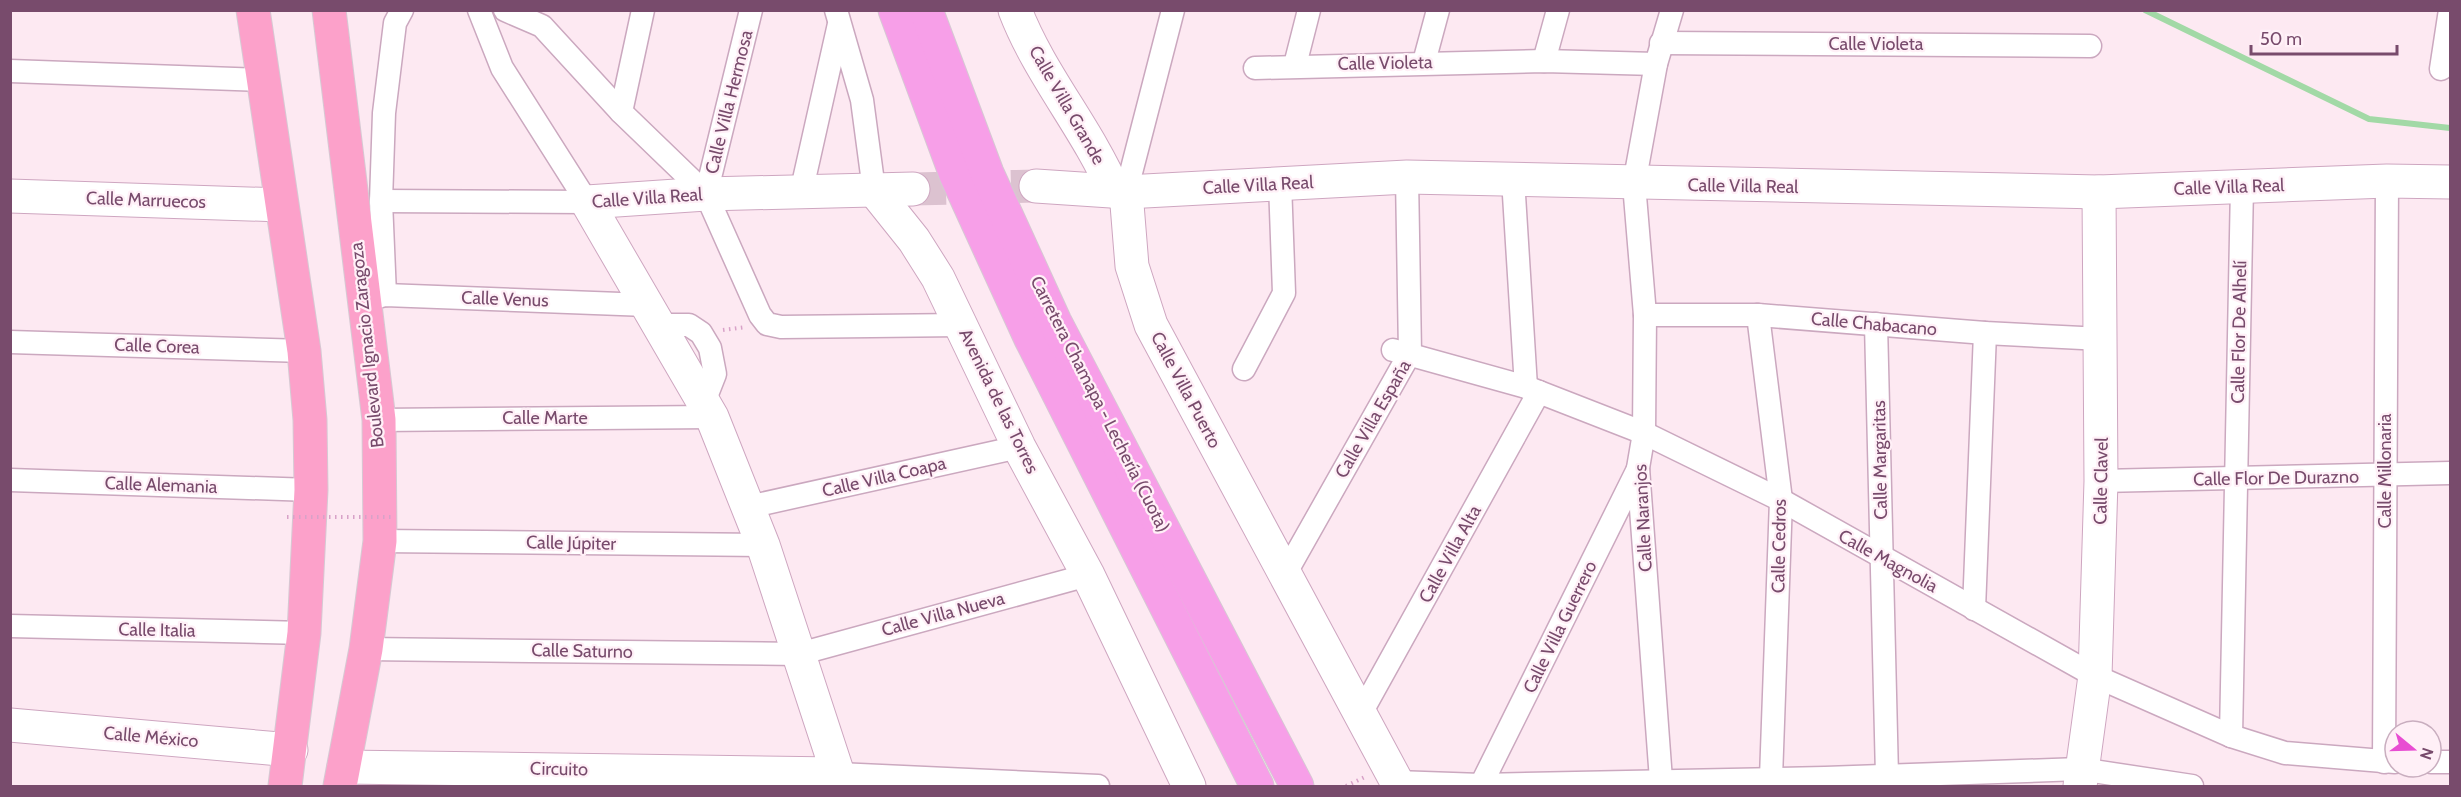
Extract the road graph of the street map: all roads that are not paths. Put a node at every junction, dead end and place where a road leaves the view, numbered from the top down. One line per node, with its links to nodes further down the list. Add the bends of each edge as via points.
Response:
1 (253, 10): 27 (main road)
2 (329, 10): 47 (main road, Boulevard Ignacio Zaragoza)
3 (402, 10): 44 (street, via 395,22 384,114)
4 (479, 10): 45 (street, via 502,68)
5 (505, 10): 18 (street)
6 (643, 10): 28 (street)
7 (752, 10): 42 (street, Calle Villa Hermosa)
8 (895, 10): 105 (highway, Carretera Chamapa - Lechería (Cuota), via 956,175 1030,337)
9 (926, 10): 106 (highway, Carretera Chamapa - Lechería (Cuota), via 987,173 1055,322)
10 (1173, 10): 39 (street)
11 (1309, 10): 23 (street)
12 (1438, 10): 22 (street)
13 (1558, 10): 21 (street)
14 (1672, 10): 20 (street, Calle Naranjos)
15 (2450, 10): 25 (street)
16 (1019, 14): 39 (street, Calle Villa Grande, via 1071,116)
17 (838, 16): 38 (street, via 862,100); 41 (street)
18 (544, 18): 28 (street)
19 (2091, 45): 20 (street, Calle Violeta)
20 (1659, 54): 21 (street, Calle Violeta); 34 (street, Calle Naranjos)
21 (1544, 61): 22 (street, Calle Violeta)
22 (1424, 63): 23 (street, Calle Violeta)
23 (1295, 65): 24 (street, Calle Violeta)
24 (1255, 68)
25 (2441, 69)
26 (10, 71): 27 (street)
27 (262, 80): 46 (main road)
28 (621, 112): 42 (street)
29 (1407, 177): 30 (street, Calle Villa Real); 33 (street, Calle Villa Real); 57 (street, Calle Villa España)
30 (1513, 179): 34 (street, Calle Villa Real); 59 (street)
31 (2387, 181): 32 (street, Calle Villa Real); 36 (street, Calle Villa Real); 66 (street, Calle Millonaria)
32 (2451, 182)
33 (1280, 183): 39 (street, Calle Villa Real); 58 (street, via 1284,293)
34 (1634, 184): 40 (street, Calle Villa Real); 49 (street, Calle Naranjos)
35 (1036, 186): 39 (street, Calle Villa Real)
36 (2242, 186): 40 (street, Calle Villa Real); 67 (street, Calle Flor De Alhelí)
37 (913, 189): 38 (street, Calle Villa Real)
38 (874, 190): 41 (street, Calle Villa Real); 52 (street, Avenida de las Torres, via 914,240)
39 (1120, 191): 77 (street, Calle Villa Puerto, via 1132,266 1151,325)
40 (2099, 192): 54 (street, Calle Clavel)
41 (801, 193): 42 (street, Calle Villa Real)
42 (706, 194): 45 (street, Calle Villa Real); 52 (street, Calle Villa Hermosa, via 767,324)
43 (10, 196): 46 (street, Calle Marruecos)
44 (381, 201): 45 (street, Calle Villa Real); 47 (street)
45 (587, 202): 48 (street)
46 (281, 204): 56 (main road)
47 (375, 298): 48 (street, Calle Venus); 61 (main road, Boulevard Ignacio Zaragoza)
48 (653, 315): 60 (street); 60 (street, Calle Venus, via 689,325 701,333 710,348 715,374)
49 (1645, 315): 50 (street, Calle Chabacano); 62 (street, Calle Naranjos)
50 (1758, 315): 51 (street, Calle Chabacano); 71 (street, Calle Cedros)
51 (1876, 324): 53 (street, Calle Chabacano); 75 (street, Calle Margaritas)
52 (962, 325): 63 (street, Avenida de las Torres)
53 (1985, 333): 54 (street, Calle Chabacano); 78 (street)
54 (2102, 339): 69 (street, Calle Clavel)
55 (10, 342): 56 (street, Calle Corea)
56 (304, 351): 70 (main road)
57 (1402, 352): 59 (street, Calle Magnolia); 77 (street, Calle Villa España)
58 (1244, 369)
59 (1533, 390): 62 (street, Calle Magnolia); 84 (street, Calle Villa Alta)
60 (708, 410): 61 (street, Calle Marte); 72 (street)
61 (379, 420): 73 (main road, Boulevard Ignacio Zaragoza)
62 (1644, 433): 64 (street, Calle Naranjos); 71 (street, Calle Magnolia)
63 (1019, 447): 72 (street, Calle Villa Coapa); 76 (street, Avenida de las Torres)
64 (1638, 468): 98 (street, Calle Naranjos); 101 (street, Calle Villa Guerrero)
65 (2451, 473): 66 (street, Calle Flor De Durazno)
66 (2385, 476): 67 (street, Calle Flor De Durazno); 85 (street, Calle Millonaria)
67 (2236, 478): 69 (street, Calle Flor De Durazno); 87 (street, Calle Flor De Alhelí)
68 (10, 480): 70 (street, Calle Alemania)
69 (2102, 481): 83 (street, Calle Clavel)
70 (311, 490): 80 (main road)
71 (1781, 500): 75 (street, Calle Magnolia); 93 (street, Calle Cedros)
72 (748, 507): 74 (street)
73 (385, 529): 74 (street, Calle Júpiter); 81 (main road, Boulevard Ignacio Zaragoza)
74 (763, 545): 82 (street)
75 (1882, 557): 78 (street, Calle Magnolia); 90 (street, Calle Margaritas)
76 (1088, 574): 82 (street, Calle Villa Nueva); 104 (street, Avenida de las Torres)
77 (1284, 576): 84 (street, Calle Villa Puerto)
78 (1974, 609): 83 (street, Calle Magnolia)
79 (10, 626): 80 (street, Calle Italia)
80 (304, 633): 88 (main road)
81 (366, 649): 82 (street, Calle Saturno); 91 (main road, Boulevard Ignacio Zaragoza)
82 (799, 654): 96 (street)
83 (2095, 676): 87 (street, Calle Magnolia); 94 (street, Calle Clavel)
84 (1360, 715): 97 (street, Calle Villa Puerto)
85 (2388, 719)
86 (10, 725): 88 (street, Calle México)
87 (2231, 736): 89 (street, Calle Magnolia, via 2285,753)
88 (291, 750): 102 (main road)
89 (2383, 761)
90 (1887, 776): 94 (street); 99 (street)
91 (342, 777): 92 (street, Circuito)
92 (581, 778): 95 (street, Circuito)
93 (1772, 778): 98 (street); 99 (street)
94 (2080, 778): 107 (street)
95 (766, 780): 96 (street, Circuito)
96 (840, 780): 103 (street)
97 (1389, 780): 101 (street)
98 (1661, 780): 100 (street)
99 (1826, 782)
100 (1629, 783): 101 (street)
101 (1481, 785)
102 (285, 786)
103 (1098, 786)
104 (1189, 786)
105 (1257, 786)
106 (1297, 786)
107 (2192, 786)

